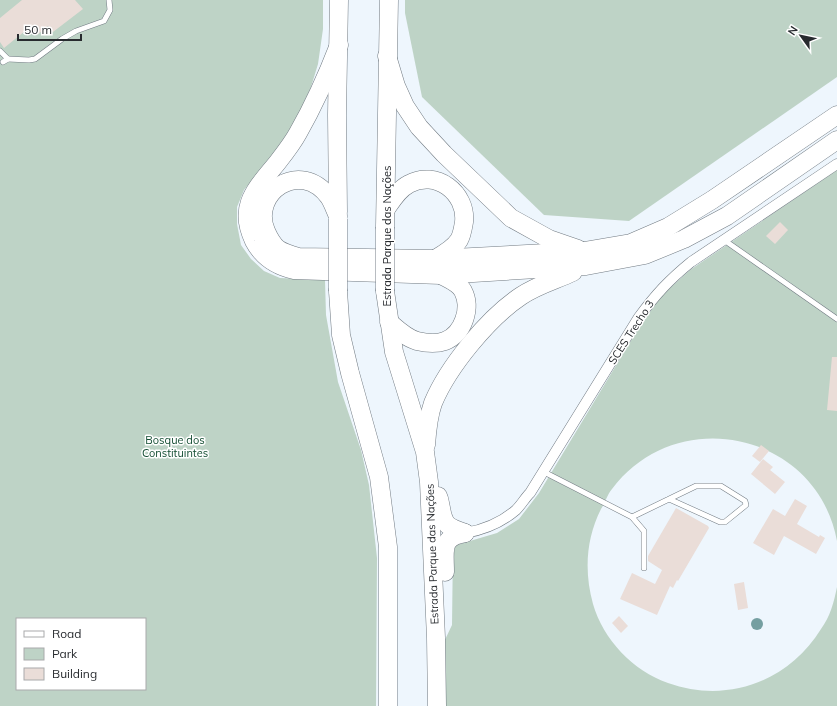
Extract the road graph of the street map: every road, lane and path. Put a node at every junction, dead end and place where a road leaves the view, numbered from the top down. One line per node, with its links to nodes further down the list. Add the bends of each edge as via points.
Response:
1 (109, 0): 5 (lane, via 110,10 104,21 62,39 35,59 5,60)
2 (339, 0): 4 (highway)
3 (389, 0): 6 (highway, Estrada Parque das Nações)
4 (339, 45): 11 (highway); 14 (highway, via 313,106 278,162 257,186 250,200 247,217 256,246 266,258 280,267 294,270)
5 (0, 51)
6 (387, 56): 10 (highway, Estrada Parque das Nações); 13 (highway, via 405,106 419,127 444,154 511,218)
7 (837, 115): 13 (highway, via 668,227)
8 (837, 140): 13 (highway, via 727,216 684,239 645,255)
9 (837, 164): 12 (street, SCES Trecho 3)
10 (386, 209): 14 (highway, via 398,192 409,183 425,179 439,181 453,190 461,201 465,214 463,229 459,240 447,252); 16 (highway, Estrada Parque das Nações, bridge, via 385,292)
11 (338, 218): 14 (highway, via 330,198 323,190 311,182 300,180 287,181 279,185 270,195 263,211 264,226 269,239 278,248 298,257); 25 (highway, bridge, via 341,335 379,477 387,539)
12 (724, 240): 15 (lane); 18 (street, SCES Trecho 3, via 681,270 656,294 639,317)
13 (585, 259): 14 (highway); 17 (highway, via 522,295 504,308 484,329 462,356 433,404)
14 (438, 267): 16 (highway, via 463,290 467,303 466,316 454,335 445,341 417,341)
15 (837, 319)
16 (389, 322): 17 (highway, Estrada Parque das Nações, via 394,352)
17 (425, 452): 19 (highway, Estrada Parque das Nações)
18 (544, 472): 21 (lane); 22 (street, SCES Trecho 3, via 515,510 496,523 478,531)
19 (429, 482): 22 (highway, via 440,498 442,518 447,526); 24 (highway, Estrada Parque das Nações)
20 (669, 499): 20 (lane, via 696,486 721,486 745,500 746,506 725,522 720,522); 21 (lane)
21 (632, 517): 23 (lane, via 644,531)
22 (465, 533): 24 (highway, via 453,535 445,548 446,611 444,627)
23 (644, 568)
24 (436, 638): 26 (highway, Estrada Parque das Nações)
25 (388, 706)
26 (437, 706)

